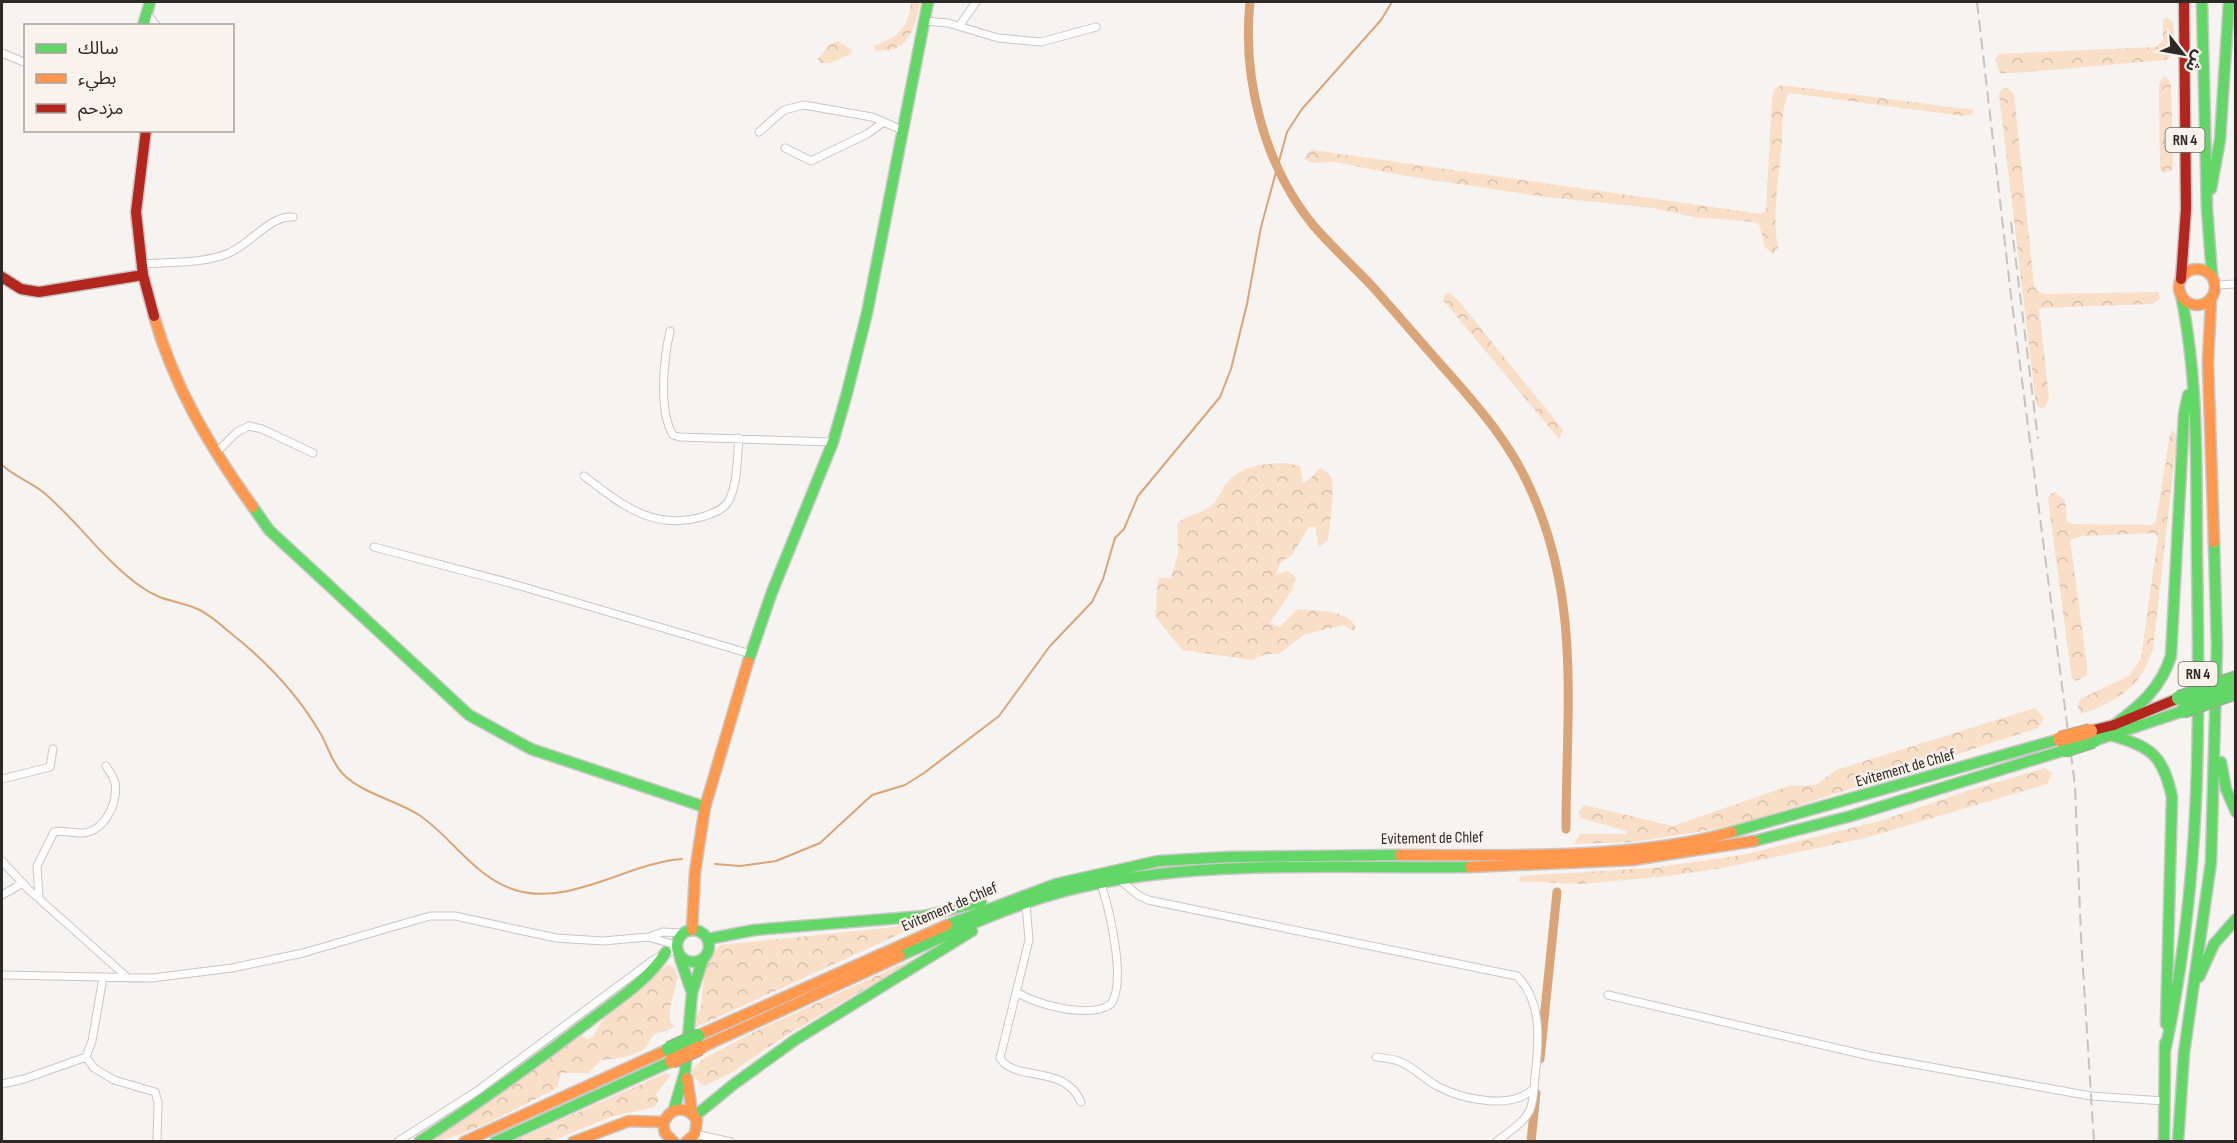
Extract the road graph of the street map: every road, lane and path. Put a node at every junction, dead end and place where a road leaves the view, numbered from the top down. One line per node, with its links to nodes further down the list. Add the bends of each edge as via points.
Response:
1 (928, 2): 7 (main road)
2 (976, 2): 8 (street)
3 (2176, 2): 12 (main road, via 2179,46)
4 (2184, 2): 12 (main road, RN 4)
5 (2202, 2): 18 (main road, RN 4)
6 (2229, 2): 18 (main road, RN 4, via 2220,140)
7 (924, 21): 8 (street); 14 (main road)
8 (960, 26): 9 (street, via 998,38 1041,42)
9 (1096, 27)
10 (2, 53): 11 (street)
11 (24, 62)
12 (2185, 65): 22 (main road, RN 4, via 2185,226)
13 (884, 122): 14 (street); 16 (street, via 804,105 784,110); 17 (street, via 811,161)
14 (902, 130): 30 (main road, via 867,313)
15 (146, 132): 20 (main road, via 136,212)
16 (759, 132)
17 (785, 148)
18 (2207, 209): 23 (main road, RN 4)
19 (293, 217): 20 (street, via 277,219 230,253)
20 (142, 269): 21 (main road, via 39,292 21,289); 31 (main road, via 174,375)
21 (2, 276)
22 (2181, 279): 23 (main road, via 2193,269 2203,269); 25 (main road, RN 4)
23 (2214, 280): 24 (street); 26 (main road, RN 4)
24 (2235, 284)
25 (2181, 295): 26 (main road, via 2192,305); 28 (main road, RN 4)
26 (2211, 299): 40 (main road, RN 4, via 2207,353)
27 (670, 331): 29 (street, via 665,353 665,402 671,433 680,437)
28 (2193, 382): 39 (main road, via 2184,414 2171,656 2163,682 2153,695); 68 (main road, RN 4, via 2199,749 2196,861 2178,1000)
29 (739, 438): 30 (street); 33 (street, via 728,503 693,519 670,522 648,517)
30 (833, 442): 35 (main road)
31 (216, 453): 32 (street, via 249,426); 45 (main road, via 269,530 468,715 531,749)
32 (313, 453)
33 (584, 476)
34 (374, 547): 35 (street)
35 (751, 654): 45 (main road)
36 (2235, 678): 38 (main road, bridge)
37 (2235, 692): 38 (main road, bridge)
38 (2181, 704): 39 (main road, Evitement de Chlef)
39 (2113, 730): 41 (main road, Evitement de Chlef, bridge); 68 (main road, via 2155,751 2168,773 2172,797)
40 (2217, 731): 46 (main road, via 2226,789); 63 (main road, RN 4, via 2211,862)
41 (2062, 745): 48 (main road, Evitement de Chlef, via 1776,835 1634,860 1199,870); 53 (main road, Evitement de Chlef, via 1672,845 1577,851 1159,861 1062,880)
42 (53, 749): 44 (street, via 50,767)
43 (106, 766): 52 (street, via 115,782 108,816 102,825 88,832 54,832 37,867)
44 (2, 779)
45 (705, 807): 58 (main road)
46 (2235, 812)
47 (2, 861): 49 (street)
48 (1119, 879): 50 (main road, Evitement de Chlef); 74 (street, via 1148,900 1517,976 1526,985 1536,1016)
49 (22, 883): 51 (street); 52 (street)
50 (1101, 883): 53 (main road, Evitement de Chlef); 64 (street, via 1114,941 1116,993 1111,1004 1094,1011 1032,1001)
51 (2, 895)
52 (39, 898): 62 (street)
53 (1024, 898): 54 (main road, Evitement de Chlef); 57 (main road, via 924,916 754,930); 64 (street, via 1029,940); 67 (main road, Evitement de Chlef)
54 (991, 917): 67 (main road, Evitement de Chlef); 78 (main road, via 944,952 765,1060)
55 (2235, 919): 63 (main road, via 2214,944)
56 (648, 937): 58 (street); 58 (street, via 663,932); 62 (street, via 603,941 556,938 455,916 430,916 232,968)
57 (708, 939): 58 (main road, via 701,932); 59 (main road, via 709,948)
58 (679, 944): 59 (main road, via 689,963); 65 (main road); 83 (street, via 477,1091); 84 (main road, via 570,1036)
59 (703, 959): 65 (main road)
60 (2, 975): 61 (street)
61 (103, 978): 62 (street); 70 (street)
62 (128, 978)
63 (2193, 990): 91 (main road, RN 4)
64 (1017, 992): 76 (street, via 1000,1052 1002,1061 1009,1067 1068,1084)
65 (692, 993): 72 (main road)
66 (1608, 995): 75 (street, via 1870,1056 2091,1096)
67 (699, 1042): 69 (main road, bridge)
68 (2165, 1051): 75 (main road, RN 4)
69 (671, 1055): 85 (main road); 86 (main road)
70 (86, 1057): 73 (street); 82 (street, via 94,1068 114,1080 155,1092)
71 (1376, 1057): 74 (street, via 1405,1064 1439,1087 1470,1097 1512,1100)
72 (686, 1072): 77 (main road); 78 (main road)
73 (2, 1084)
74 (1534, 1088): 89 (street, via 1528,1114)
75 (2164, 1101): 90 (main road, RN 4)
76 (1082, 1102)
77 (674, 1109): 78 (main road, via 683,1108); 79 (main road)
78 (694, 1114): 80 (main road, via 698,1125)
79 (664, 1122): 81 (main road); 87 (main road, via 645,1118 622,1121)
80 (691, 1138): 88 (street)
81 (668, 1140)
82 (158, 1142)
83 (397, 1142)
84 (419, 1142)
85 (464, 1142)
86 (495, 1142)
87 (573, 1142)
88 (731, 1142)
89 (1496, 1142)
90 (2164, 1142)
91 (2178, 1142)

